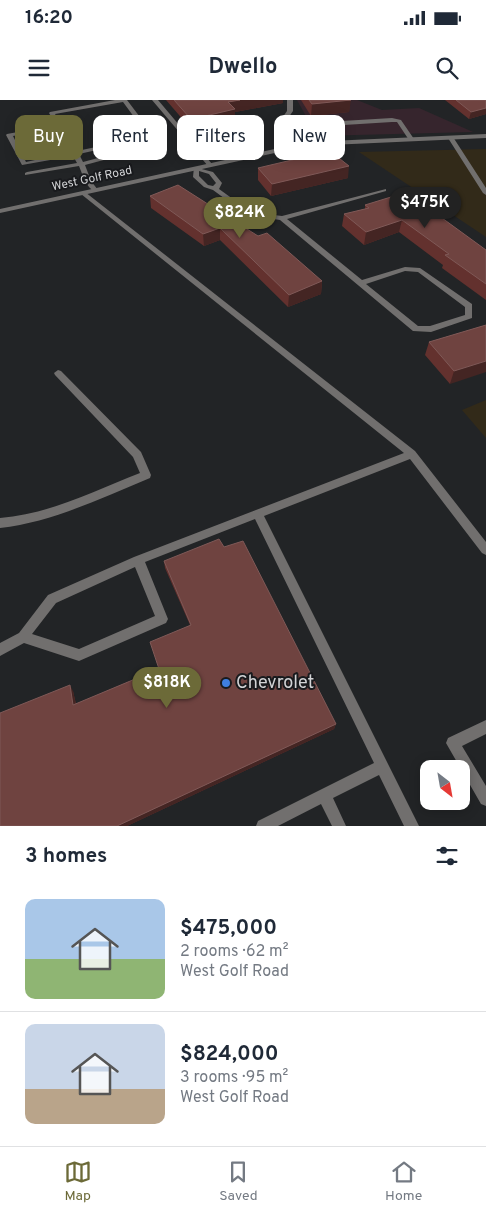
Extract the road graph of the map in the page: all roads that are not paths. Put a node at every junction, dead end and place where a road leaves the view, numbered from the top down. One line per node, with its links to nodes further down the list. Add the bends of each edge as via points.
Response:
1 (155, 100): 19 (street)
2 (290, 100): 4 (street)
3 (53, 115): 13 (street, via 124,100 152,137)
4 (287, 115)
5 (345, 122): 9 (street, via 399,121)
6 (15, 134): 11 (street, via 10,135)
7 (486, 136): 8 (street, West Golf Road)
8 (451, 138): 9 (street, West Golf Road); 25 (street)
9 (411, 139): 10 (street, West Golf Road)
10 (345, 141)
11 (15, 145)
12 (274, 150): 19 (street, West Golf Road)
13 (83, 151)
14 (22, 160): 15 (street, via 24,164)
15 (43, 160)
16 (79, 160): 18 (street)
17 (96, 160): 18 (street)
18 (81, 164): 21 (street); 23 (street)
19 (210, 165): 20 (street, West Golf Road)
20 (196, 168): 22 (street, via 196,177); 22 (street, via 211,173 219,183); 23 (street, West Golf Road)
21 (26, 174)
22 (215, 189): 28 (street, via 249,214)
23 (95, 190): 26 (street, West Golf Road)
24 (384, 190): 28 (street)
25 (486, 192)
26 (83, 193): 27 (street, West Golf Road); 31 (street)
27 (0, 211)
28 (282, 218): 29 (street)
29 (361, 283): 29 (street, via 416,329 431,329 469,316 469,306 420,270 405,268)
30 (58, 373): 33 (street, via 137,455 146,475 50,512)
31 (412, 454): 32 (street); 34 (street)
32 (257, 514): 35 (street); 39 (street)
33 (0, 523)
34 (486, 550)
35 (138, 560): 36 (street, via 52,599); 36 (street, via 162,619 78,655)
36 (23, 638): 37 (street)
37 (0, 650)
38 (486, 727): 41 (street, via 453,744)
39 (382, 766): 40 (street); 44 (street)
40 (324, 796): 42 (street); 43 (street)
41 (486, 798)
42 (263, 826)
43 (339, 826)
44 (412, 826)

